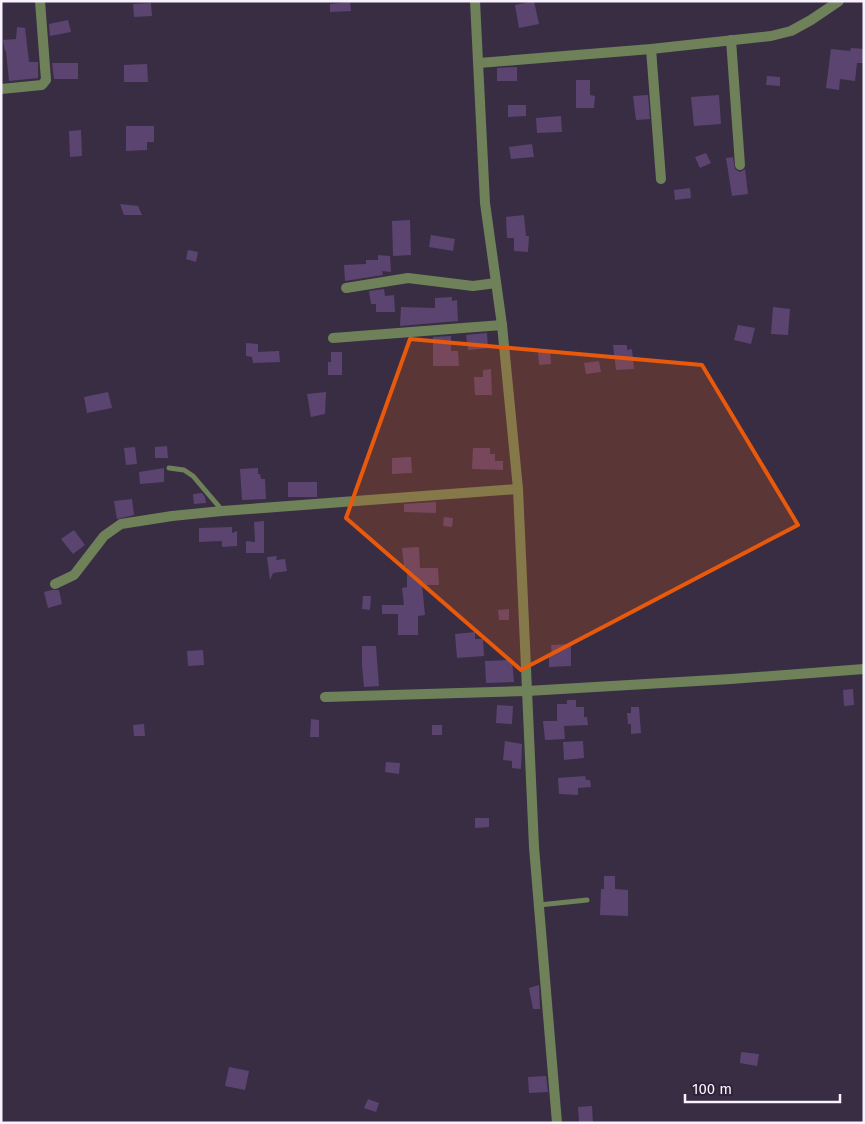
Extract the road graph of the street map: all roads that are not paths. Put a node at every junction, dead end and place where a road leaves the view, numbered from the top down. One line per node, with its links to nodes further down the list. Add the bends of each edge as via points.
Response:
1 (40, 1): 7 (street, via 46,80 42,85)
2 (476, 1): 6 (street)
3 (839, 1): 4 (street, via 791,31)
4 (731, 40): 5 (street); 8 (street)
5 (651, 49): 6 (street); 9 (street)
6 (479, 63): 10 (street, via 485,203)
7 (1, 89)
8 (740, 164)
9 (661, 179)
10 (496, 283): 11 (street, via 473,286 408,278); 12 (street)
11 (346, 288)
12 (502, 325): 13 (street); 15 (street)
13 (334, 338)
14 (169, 468): 16 (lane, via 184,470 193,476)
15 (518, 489): 16 (street); 19 (street)
16 (222, 511): 17 (street, via 121,524 104,536 74,575)
17 (55, 584)
18 (864, 669): 19 (street)
19 (527, 691): 20 (street); 22 (street)
20 (326, 697)
21 (587, 900): 22 (lane)
22 (539, 905): 23 (street)
23 (557, 1123)

